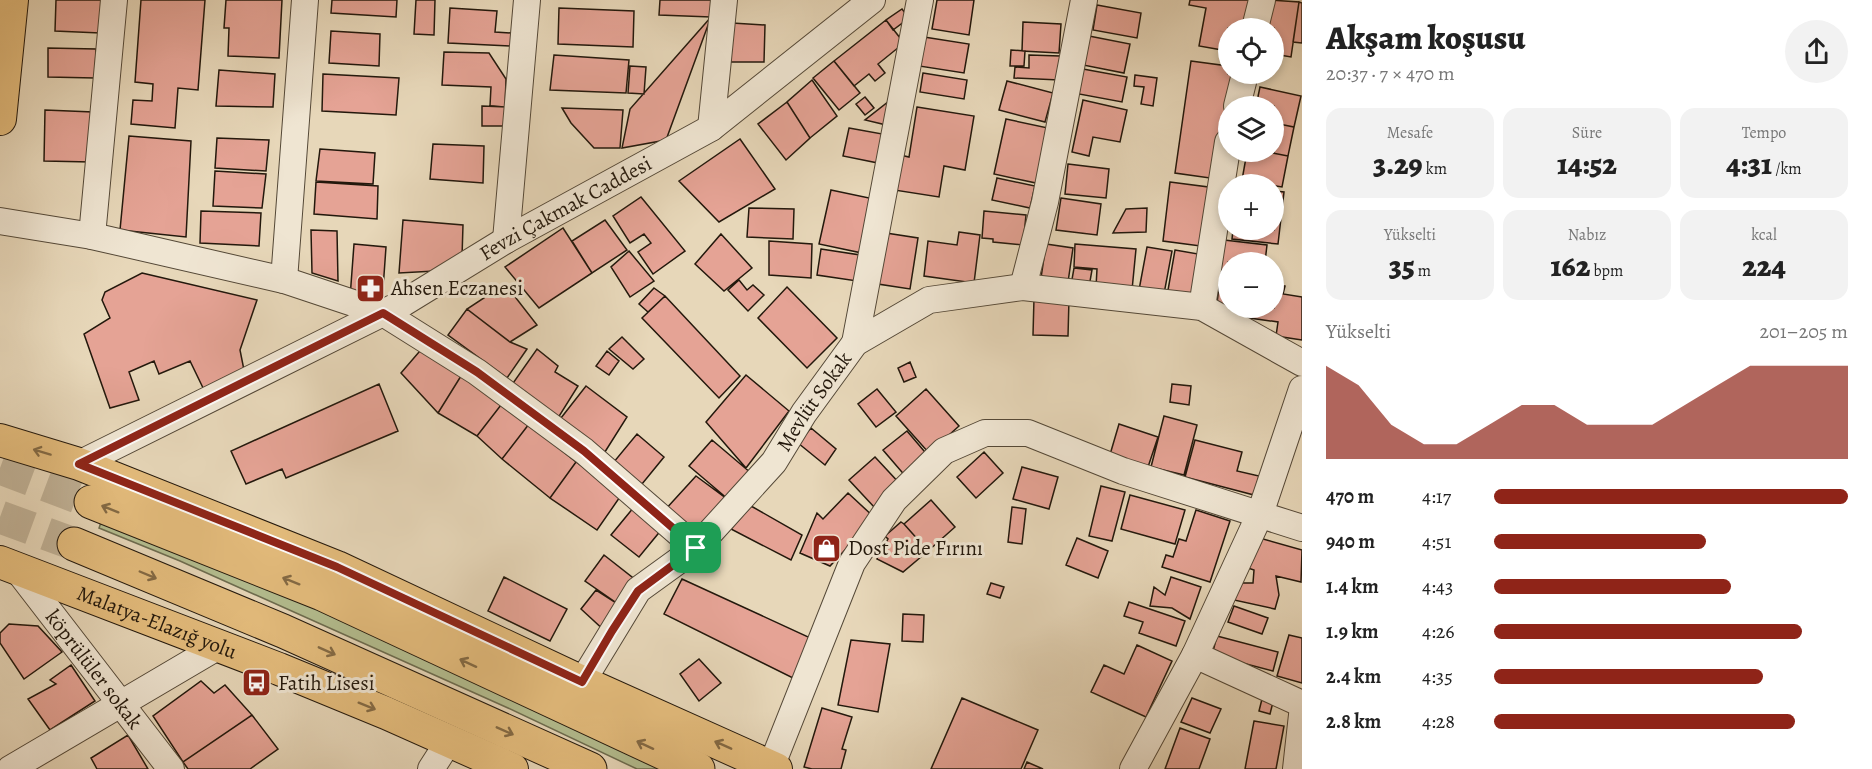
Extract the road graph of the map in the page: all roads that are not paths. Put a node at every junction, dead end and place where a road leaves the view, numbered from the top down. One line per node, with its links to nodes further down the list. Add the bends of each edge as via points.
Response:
1 (12, 0): 11 (main road)
2 (114, 0): 15 (street)
3 (305, 0): 17 (street)
4 (527, 0): 16 (street)
5 (724, 0): 12 (street)
6 (872, 0): 12 (street, Fevzi Çakmak Caddesi)
7 (920, 0): 21 (street)
8 (1084, 0): 18 (street)
9 (1262, 0): 10 (street)
10 (1258, 18)
11 (0, 119)
12 (711, 128): 16 (street, Fevzi Çakmak Caddesi)
13 (1225, 162): 19 (street)
14 (0, 221): 15 (street)
15 (92, 236): 17 (street)
16 (506, 240): 20 (street, Fevzi Çakmak Caddesi)
17 (284, 280): 20 (street)
18 (1023, 287): 19 (street, Mevlüt Sokak); 21 (street, Mevlüt Sokak, via 929,300)
19 (1202, 306): 22 (street, Mevlüt Sokak)
20 (383, 313): 25 (street, Fevzi Çakmak Caddesi); 30 (street, via 477,372 584,451)
21 (855, 343): 30 (street, Mevlüt Sokak, via 804,412 774,462)
22 (1302, 363)
23 (1302, 389): 27 (street)
24 (0, 440): 25 (main road, one-way to 24)
25 (79, 464): 34 (main road, via 337,567)
26 (92, 501): 45 (highway, one-way to 26, via 322,594)
27 (1260, 514): 28 (street); 33 (street); 39 (street, via 1123,471 1028,433 985,433 944,451 894,500 852,563)
28 (1302, 528)
29 (75, 544): 44 (highway, one-way to 44, via 283,631)
30 (696, 548): 34 (street, Mevlüt Sokak, via 638,591)
31 (6, 568): 32 (main road, Malatya-Elazığ yolu); 35 (street, köprülüler sokak)
32 (219, 646): 35 (street); 38 (main road, Malatya-Elazığ yolu, one-way to 38)
33 (1194, 655): 36 (street); 46 (street)
34 (582, 682): 39 (main road, one-way to 34)
35 (121, 704): 40 (street); 41 (street, köprülüler sokak)
36 (1302, 704)
37 (1302, 715): 47 (street)
38 (449, 741): 42 (street); 43 (main road, Malatya-Elazığ yolu)
39 (774, 768)
40 (10, 769)
41 (171, 769)
42 (431, 769)
43 (512, 769)
44 (590, 769)
45 (698, 769)
46 (1133, 769)
47 (1296, 769)

